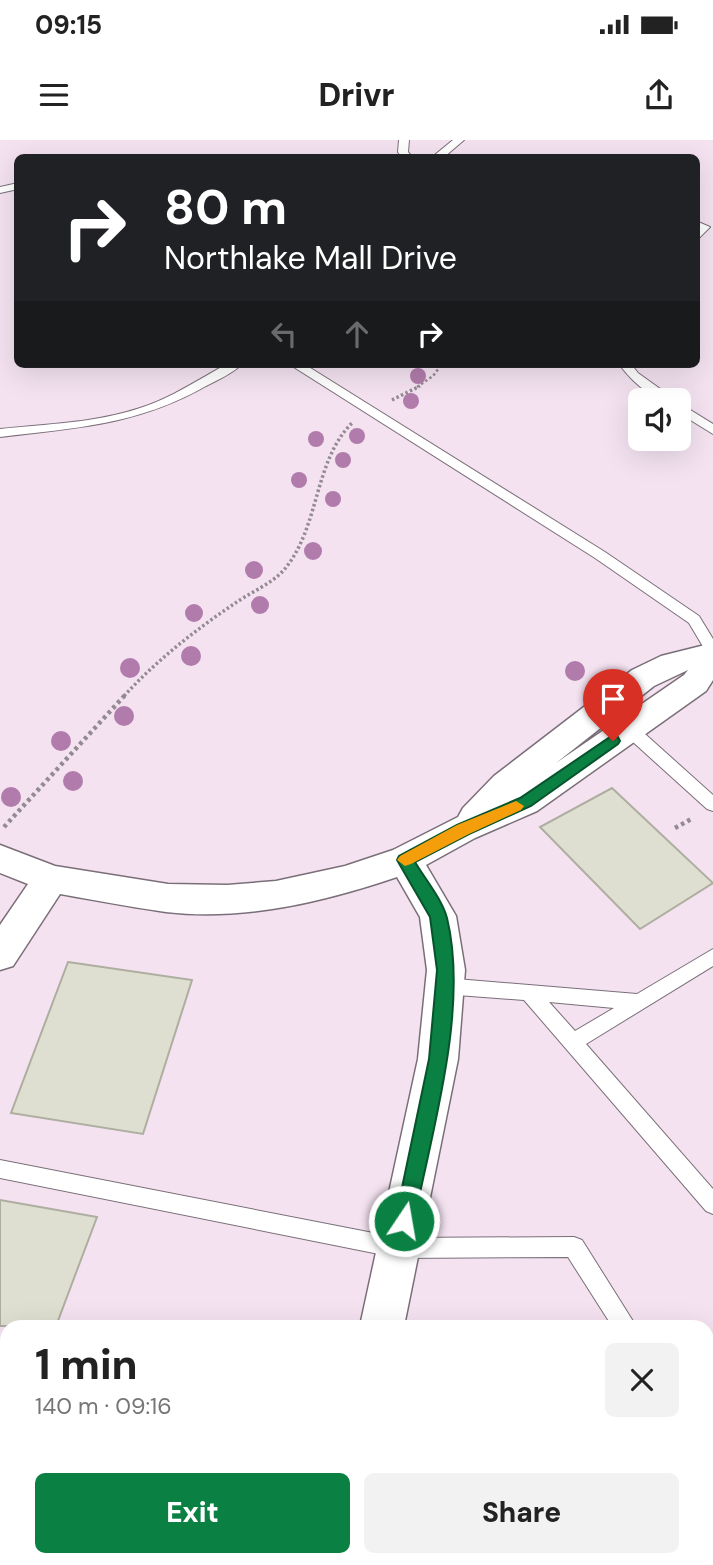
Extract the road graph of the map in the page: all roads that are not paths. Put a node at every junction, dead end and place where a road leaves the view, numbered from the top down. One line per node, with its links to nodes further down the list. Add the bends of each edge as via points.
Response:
1 (459, 140): 2 (lane)
2 (441, 154)
3 (229, 368): 9 (lane, via 144,411)
4 (301, 368): 10 (lane, via 600,555 694,620)
5 (628, 368): 6 (lane)
6 (652, 388)
7 (691, 415): 8 (lane)
8 (713, 430)
9 (0, 433)
10 (713, 653): 11 (street, via 695,683); 13 (street, via 672,663 643,678 506,785)
11 (629, 729): 12 (lane); 13 (street, via 525,802)
12 (713, 805)
13 (463, 829): 15 (street)
14 (2, 842): 16 (street)
15 (405, 860): 16 (street, via 346,880 276,895 227,899 168,898); 19 (street, via 438,916)
16 (51, 879): 17 (street)
17 (0, 955)
18 (713, 957): 21 (lane)
19 (444, 986): 20 (lane); 25 (street, via 438,1059)
20 (531, 995): 21 (lane); 22 (lane)
21 (641, 1002): 22 (lane)
22 (572, 1043): 24 (lane)
23 (0, 1169): 25 (lane)
24 (713, 1204)
25 (399, 1248): 26 (street); 27 (lane, via 574,1247)
26 (383, 1320)
27 (621, 1320)

